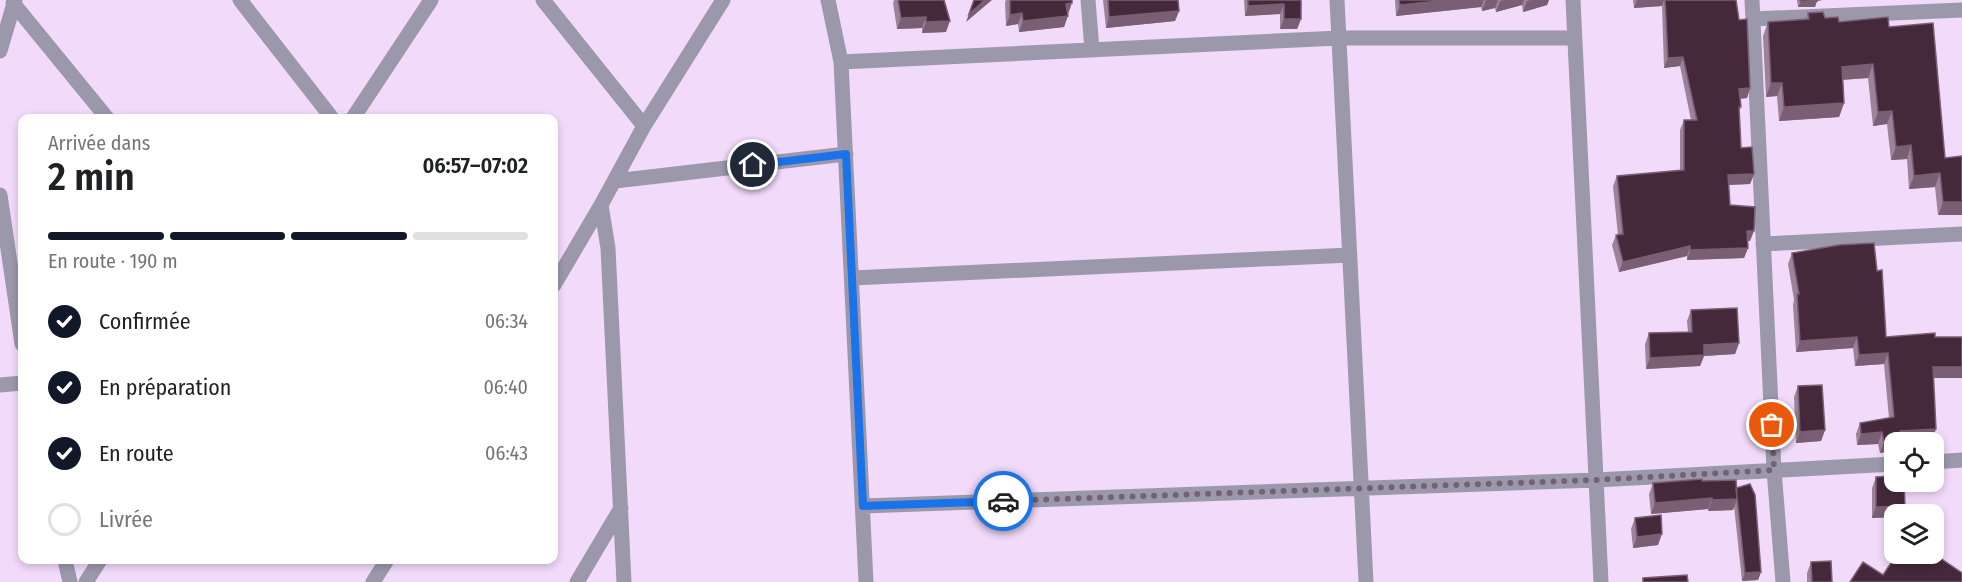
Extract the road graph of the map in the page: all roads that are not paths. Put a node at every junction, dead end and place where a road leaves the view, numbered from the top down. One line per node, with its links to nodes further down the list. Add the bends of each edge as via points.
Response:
1 (240, 0): 19 (street)
2 (431, 0): 20 (street)
3 (543, 0): 21 (street)
4 (723, 0): 21 (street)
5 (828, 0): 17 (street)
6 (1088, 0): 15 (street)
7 (1337, 0): 13 (street)
8 (1573, 0): 14 (street)
9 (1752, 0): 12 (street)
10 (14, 2): 16 (street); 18 (street)
11 (1962, 10): 12 (street)
12 (1753, 19): 27 (street)
13 (1339, 38): 14 (street); 15 (street); 28 (street)
14 (1574, 38): 38 (street)
15 (1092, 50): 17 (street)
16 (0, 51)
17 (841, 62): 22 (street)
18 (104, 114)
19 (329, 114)
20 (356, 114)
21 (644, 126): 23 (street)
22 (846, 154): 23 (street); 30 (street)
23 (615, 181): 25 (street)
24 (0, 195): 31 (street)
25 (601, 205): 29 (street); 41 (street, via 608,248)
26 (1962, 234): 27 (street)
27 (1763, 244): 37 (street)
28 (1350, 255): 30 (street); 39 (street)
29 (558, 278)
30 (852, 278): 40 (street)
31 (18, 317)
32 (18, 383): 33 (street)
33 (0, 385)
34 (1962, 460): 35 (street)
35 (1944, 461)
36 (1884, 464): 37 (street)
37 (1774, 470): 38 (street); 53 (street)
38 (1596, 480): 39 (street); 52 (street)
39 (1362, 488): 40 (street); 51 (street)
40 (863, 506): 50 (street)
41 (621, 508): 48 (street); 49 (street)
42 (66, 564): 45 (street)
43 (97, 564): 46 (street)
44 (385, 564): 47 (street)
45 (70, 582)
46 (86, 582)
47 (374, 582)
48 (577, 582)
49 (624, 582)
50 (866, 582)
51 (1366, 582)
52 (1601, 582)
53 (1783, 582)

